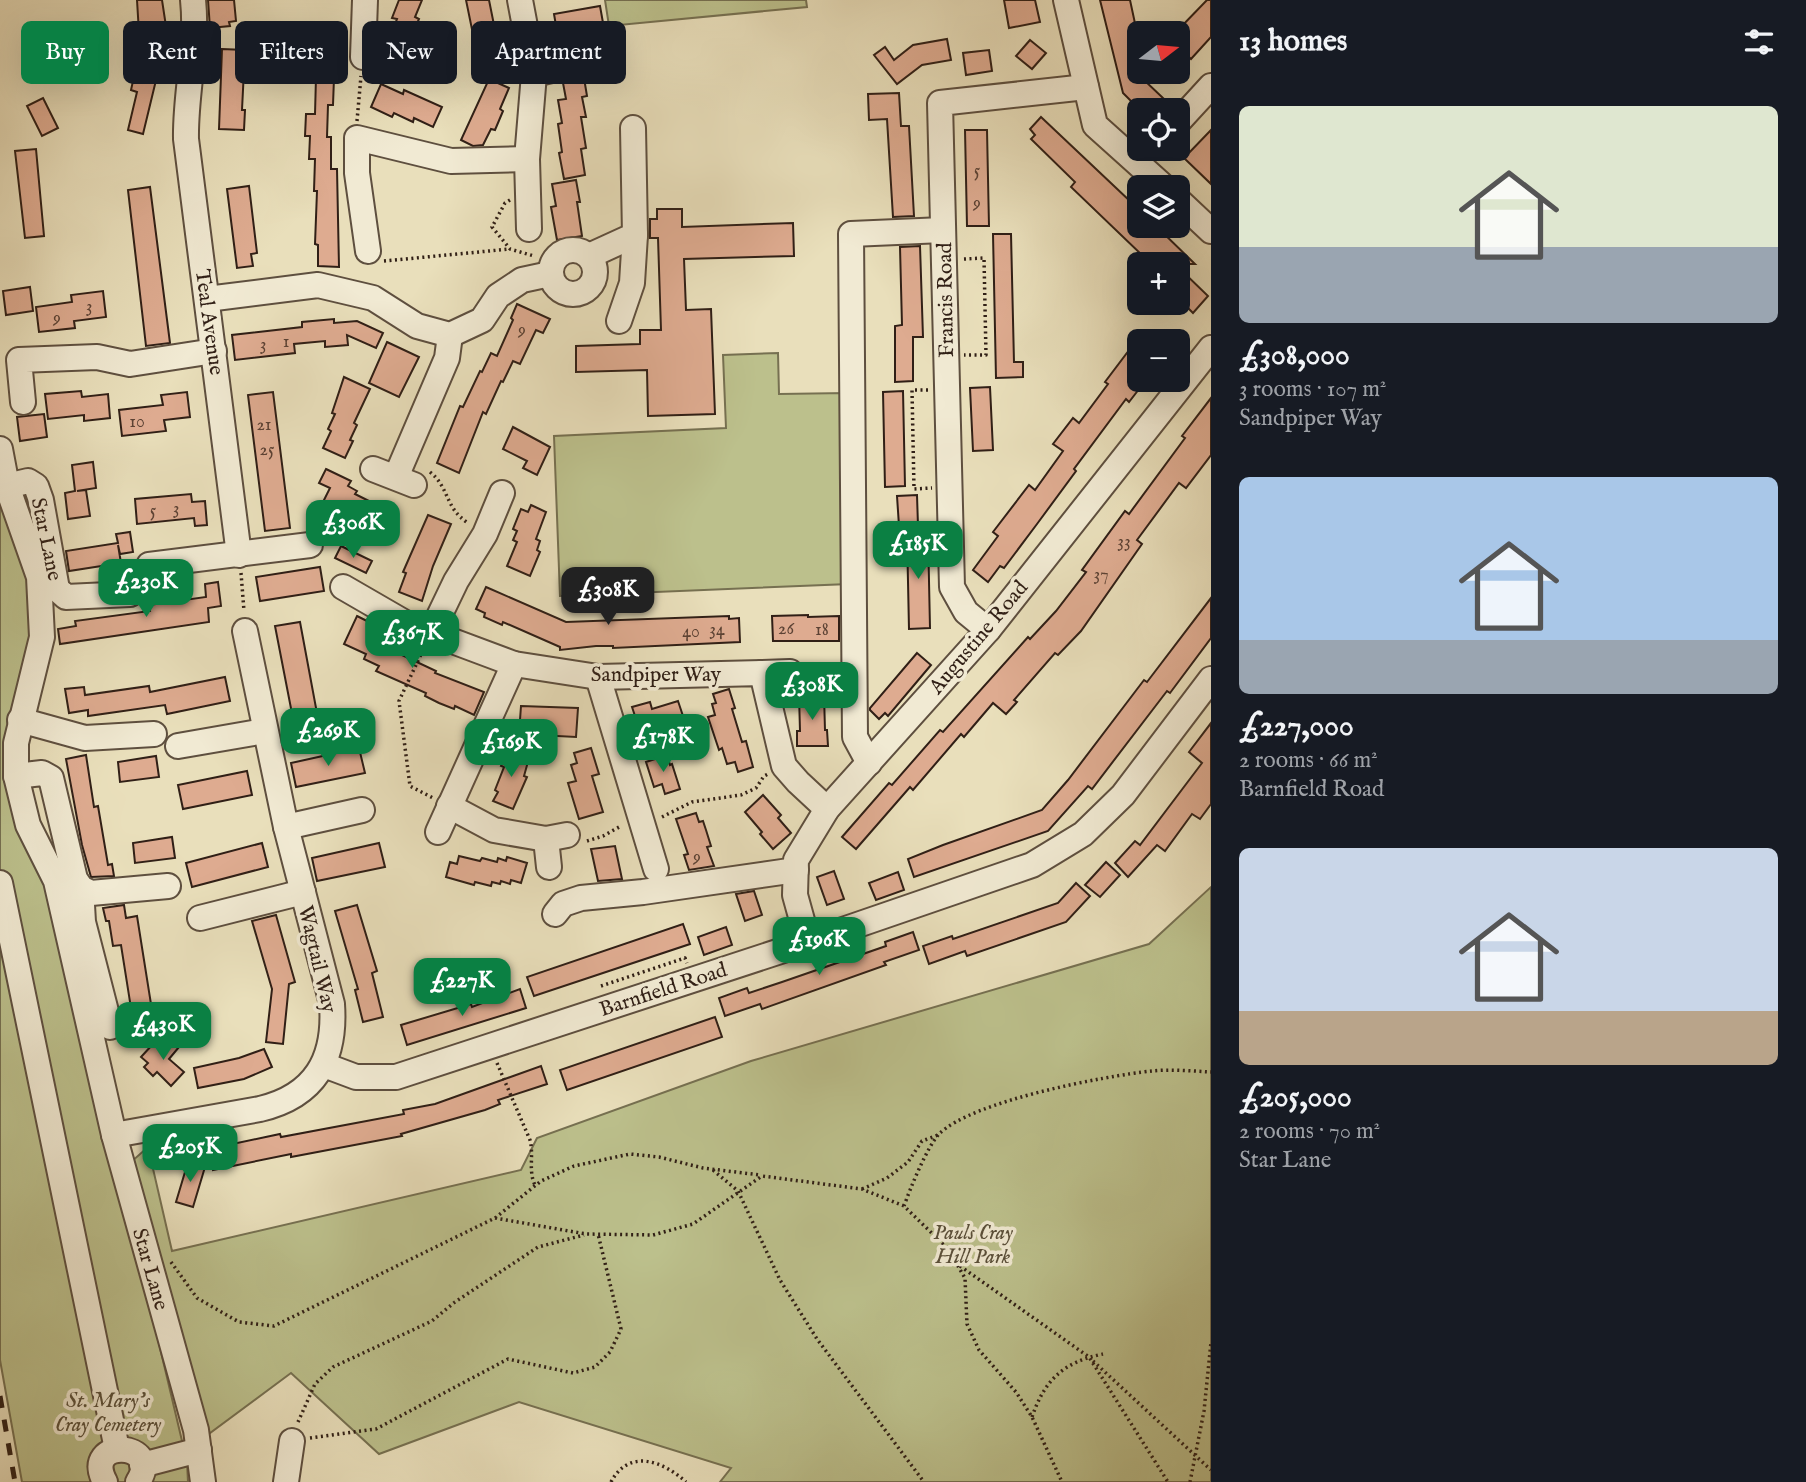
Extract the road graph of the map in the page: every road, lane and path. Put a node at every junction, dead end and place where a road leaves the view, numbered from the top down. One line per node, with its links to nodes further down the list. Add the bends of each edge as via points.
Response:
1 (365, 0): 5 (street)
2 (521, 0): 6 (street)
3 (1066, 0): 10 (street)
4 (194, 10): 26 (street, Teal Avenue, via 186,139)
5 (364, 21)
6 (525, 21)
7 (362, 70): 13 (path)
8 (533, 84): 15 (street)
9 (1211, 86): 11 (street)
10 (1086, 87): 14 (street, via 1096,125); 18 (street, Francis Road, via 940,103)
11 (1190, 109)
12 (634, 128): 20 (street)
13 (357, 138): 15 (street, via 451,161); 23 (street, via 357,173)
14 (1127, 145)
15 (527, 159): 17 (street)
16 (1190, 211): 19 (street)
17 (529, 229)
18 (943, 230): 24 (street, Francis Road); 58 (street, via 851,234 855,737)
19 (1211, 230)
20 (635, 235): 22 (street); 27 (street, via 632,283)
21 (510, 248): 23 (path)
22 (589, 256): 25 (street, via 577,250 563,252 553,262); 25 (street, via 595,269 592,283 582,293 568,294 556,287)
23 (371, 258)
24 (944, 259): 31 (street, Francis Road); 31 (path, via 984,258 985,286 986,355)
25 (550, 274): 28 (street, via 522,280 498,296 482,320)
26 (206, 299): 28 (street, via 318,285 373,298 417,326); 30 (street, Teal Avenue)
27 (619, 321)
28 (450, 335): 35 (street, via 447,358)
29 (1211, 348): 46 (street, Augustine Road)
30 (214, 351): 33 (street, via 130,364 97,357 19,360); 42 (street, Teal Avenue)
31 (946, 356): 46 (street, Francis Road, via 952,587 966,612)
32 (912, 390): 38 (path)
33 (23, 402)
34 (0, 449): 37 (street, Star Lane)
35 (407, 452): 36 (street); 40 (path, via 438,478 455,514)
36 (395, 477)
37 (7, 486): 45 (street, Star Lane, via 28,481 36,486 57,589 66,597); 54 (street, Star Lane, via 39,578 42,637)
38 (914, 489)
39 (502, 493): 40 (street)
40 (485, 534): 48 (street)
41 (310, 545): 42 (street)
42 (239, 555): 43 (street); 47 (path)
43 (149, 565)
44 (343, 587): 48 (street, Sandpiper Way)
45 (130, 594)
46 (988, 630): 58 (street, Augustine Road)
47 (245, 631): 55 (street, Wagtail Way)
48 (431, 633): 49 (street, Sandpiper Way); 61 (path, via 399,701 410,786)
49 (513, 664): 52 (street, Sandpiper Way); 61 (street)
50 (790, 672): 51 (street, Sandpiper Way)
51 (762, 673): 52 (street, Sandpiper Way); 59 (street)
52 (598, 677): 64 (street)
53 (1211, 679): 77 (street, Barnfield Road, via 1123,795 1083,834 1032,865)
54 (20, 720): 56 (street, via 85,738); 60 (street, Star Lane)
55 (265, 731): 57 (street); 65 (street, Wagtail Way)
56 (154, 734)
57 (178, 746)
58 (869, 763): 62 (street, Augustine Road)
59 (784, 766): 62 (street); 64 (path, via 741,795 692,802 667,816)
60 (16, 776): 73 (street, via 42,773 51,778); 82 (street, Star Lane, via 28,825 55,881)
61 (449, 806): 66 (street); 67 (street, via 495,831)
62 (827, 809): 70 (street, Augustine Road, via 796,860)
63 (362, 810): 65 (street)
64 (642, 821): 67 (path, via 632,821 591,841); 68 (street)
65 (286, 827): 74 (street, Wagtail Way)
66 (438, 832)
67 (556, 837): 69 (street)
68 (660, 856)
69 (549, 867)
70 (796, 870): 75 (street, via 581,898 563,904); 77 (street, Augustine Road, via 795,895)
71 (0, 883): 100 (street)
72 (169, 886): 73 (street, via 91,893)
73 (81, 888): 78 (street, via 83,922)
74 (303, 892): 76 (street); 79 (street, Wagtail Way, via 332,1004 330,1047)
75 (555, 914)
76 (200, 918)
77 (808, 942): 79 (street, Barnfield Road, via 396,1077 356,1077)
78 (110, 1027)
79 (324, 1065): 82 (street, Wagtail Way, via 300,1092 274,1106)
80 (498, 1065): 86 (path, via 530,1140)
81 (1211, 1072): 83 (path, via 1155,1070 1041,1093 1000,1104)
82 (114, 1135): 101 (street, Star Lane)
83 (938, 1135): 87 (path, via 922,1142 908,1162 887,1178); 89 (path)
84 (713, 1170): 85 (path); 86 (path, via 629,1154 574,1166); 88 (path)
85 (762, 1176): 87 (path); 88 (path)
86 (535, 1185): 90 (path)
87 (862, 1189): 89 (path)
88 (738, 1191): 92 (path, via 693,1224 653,1236); 110 (path, via 780,1280 817,1339)
89 (904, 1206): 94 (path)
90 (495, 1218): 91 (path); 93 (path, via 274,1326 239,1322 197,1298)
91 (586, 1234): 92 (path); 99 (path, via 538,1247 432,1321 333,1367 315,1384)
92 (598, 1234): 99 (path, via 621,1329 610,1352 595,1367 573,1373 508,1359 376,1429)
93 (167, 1256)
94 (957, 1264): 97 (path); 98 (path, via 965,1278 967,1324 979,1350)
95 (1211, 1342): 102 (path)
96 (1103, 1354): 97 (path)
97 (1089, 1357): 98 (path, via 1068,1365 1053,1378 1039,1396); 102 (path); 112 (path)
98 (1032, 1417): 111 (path)
99 (292, 1441): 107 (street)
100 (117, 1449): 104 (street, via 136,1454); 105 (street, via 102,1462)
101 (199, 1450): 104 (street); 106 (street, Star Lane)
102 (1195, 1455): 103 (path); 113 (path)
103 (1211, 1470)
104 (140, 1474)
105 (105, 1482)
106 (203, 1482)
107 (286, 1482)
108 (611, 1482): 109 (path, via 618,1469 631,1462 652,1461 671,1468)
109 (686, 1482)
110 (924, 1482)
111 (1062, 1482)
112 (1168, 1482)
113 (1190, 1482)

